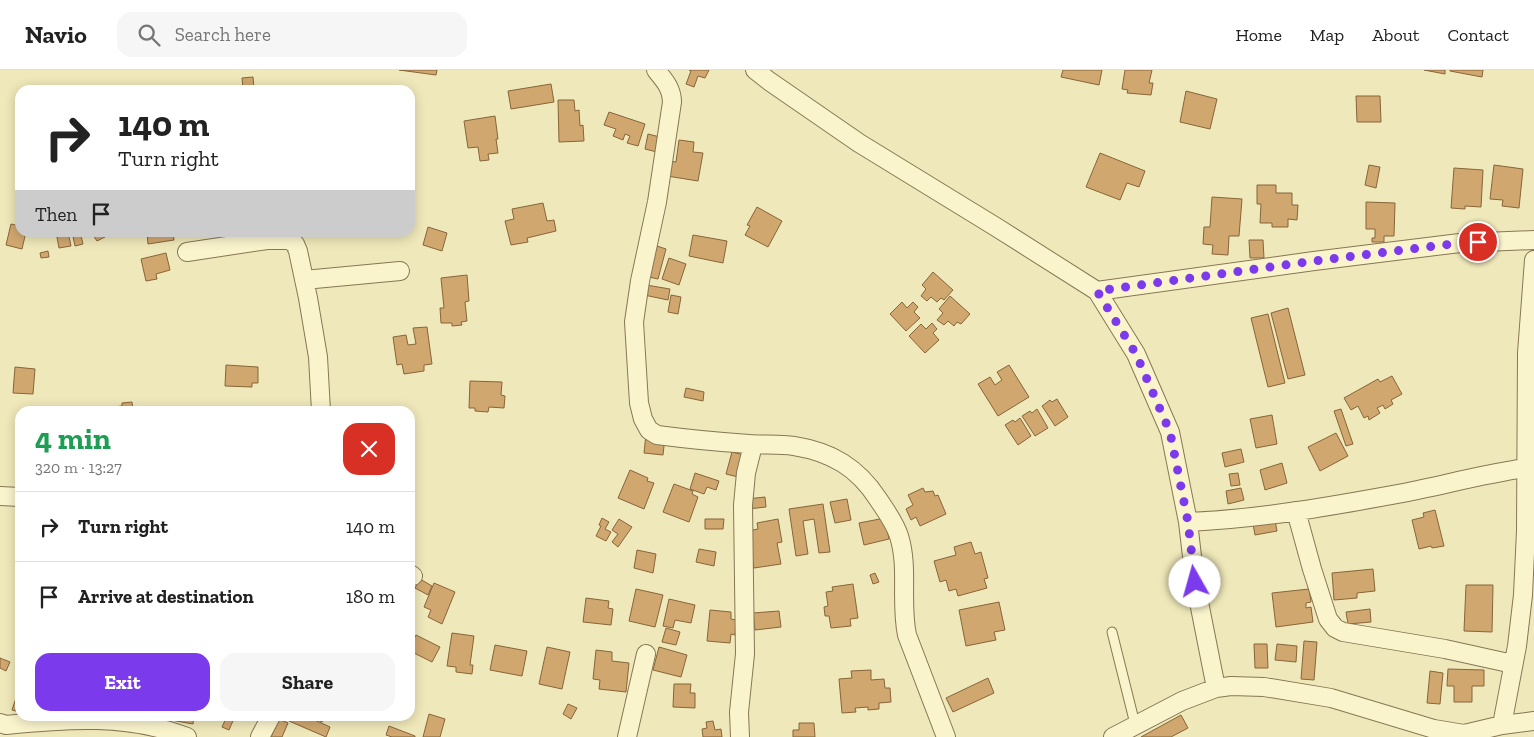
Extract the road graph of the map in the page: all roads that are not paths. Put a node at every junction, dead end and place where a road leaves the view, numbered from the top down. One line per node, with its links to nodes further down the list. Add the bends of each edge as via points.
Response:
1 (656, 70): 10 (street, via 669,87 672,102 634,322 639,403 643,419 657,435)
2 (756, 70): 8 (street, via 859,143)
3 (1534, 240): 8 (street, via 1451,244)
4 (186, 252): 7 (street, via 267,240 289,240 296,247)
5 (1534, 260): 11 (street, via 1527,353)
6 (400, 271): 7 (street)
7 (304, 280): 9 (street, via 318,357)
8 (1097, 291): 15 (street, via 1136,354 1170,432)
9 (321, 406)
10 (753, 445): 30 (street, via 742,505 746,654 739,712); 31 (street, via 794,446 825,453 850,466 869,485 899,535 906,628)
11 (1526, 468): 14 (street); 18 (street, via 1523,595)
12 (0, 496): 13 (street)
13 (15, 497)
14 (1296, 511): 15 (street); 18 (street, via 1328,619 1335,628)
15 (1188, 522): 19 (street, via 1195,582)
16 (1112, 632): 25 (lane)
17 (646, 654): 29 (street)
18 (1513, 664): 26 (street)
19 (1216, 688): 25 (street); 26 (street, via 1264,687 1331,698 1434,729 1464,734)
20 (44, 721): 24 (street)
21 (126, 721): 27 (street, via 167,729)
22 (268, 721): 28 (street)
23 (1534, 721): 26 (street)
24 (0, 724)
25 (1135, 724): 32 (street)
26 (1502, 725)
27 (187, 737)
28 (260, 737)
29 (627, 737)
30 (740, 737)
31 (946, 737)
32 (1112, 737)

